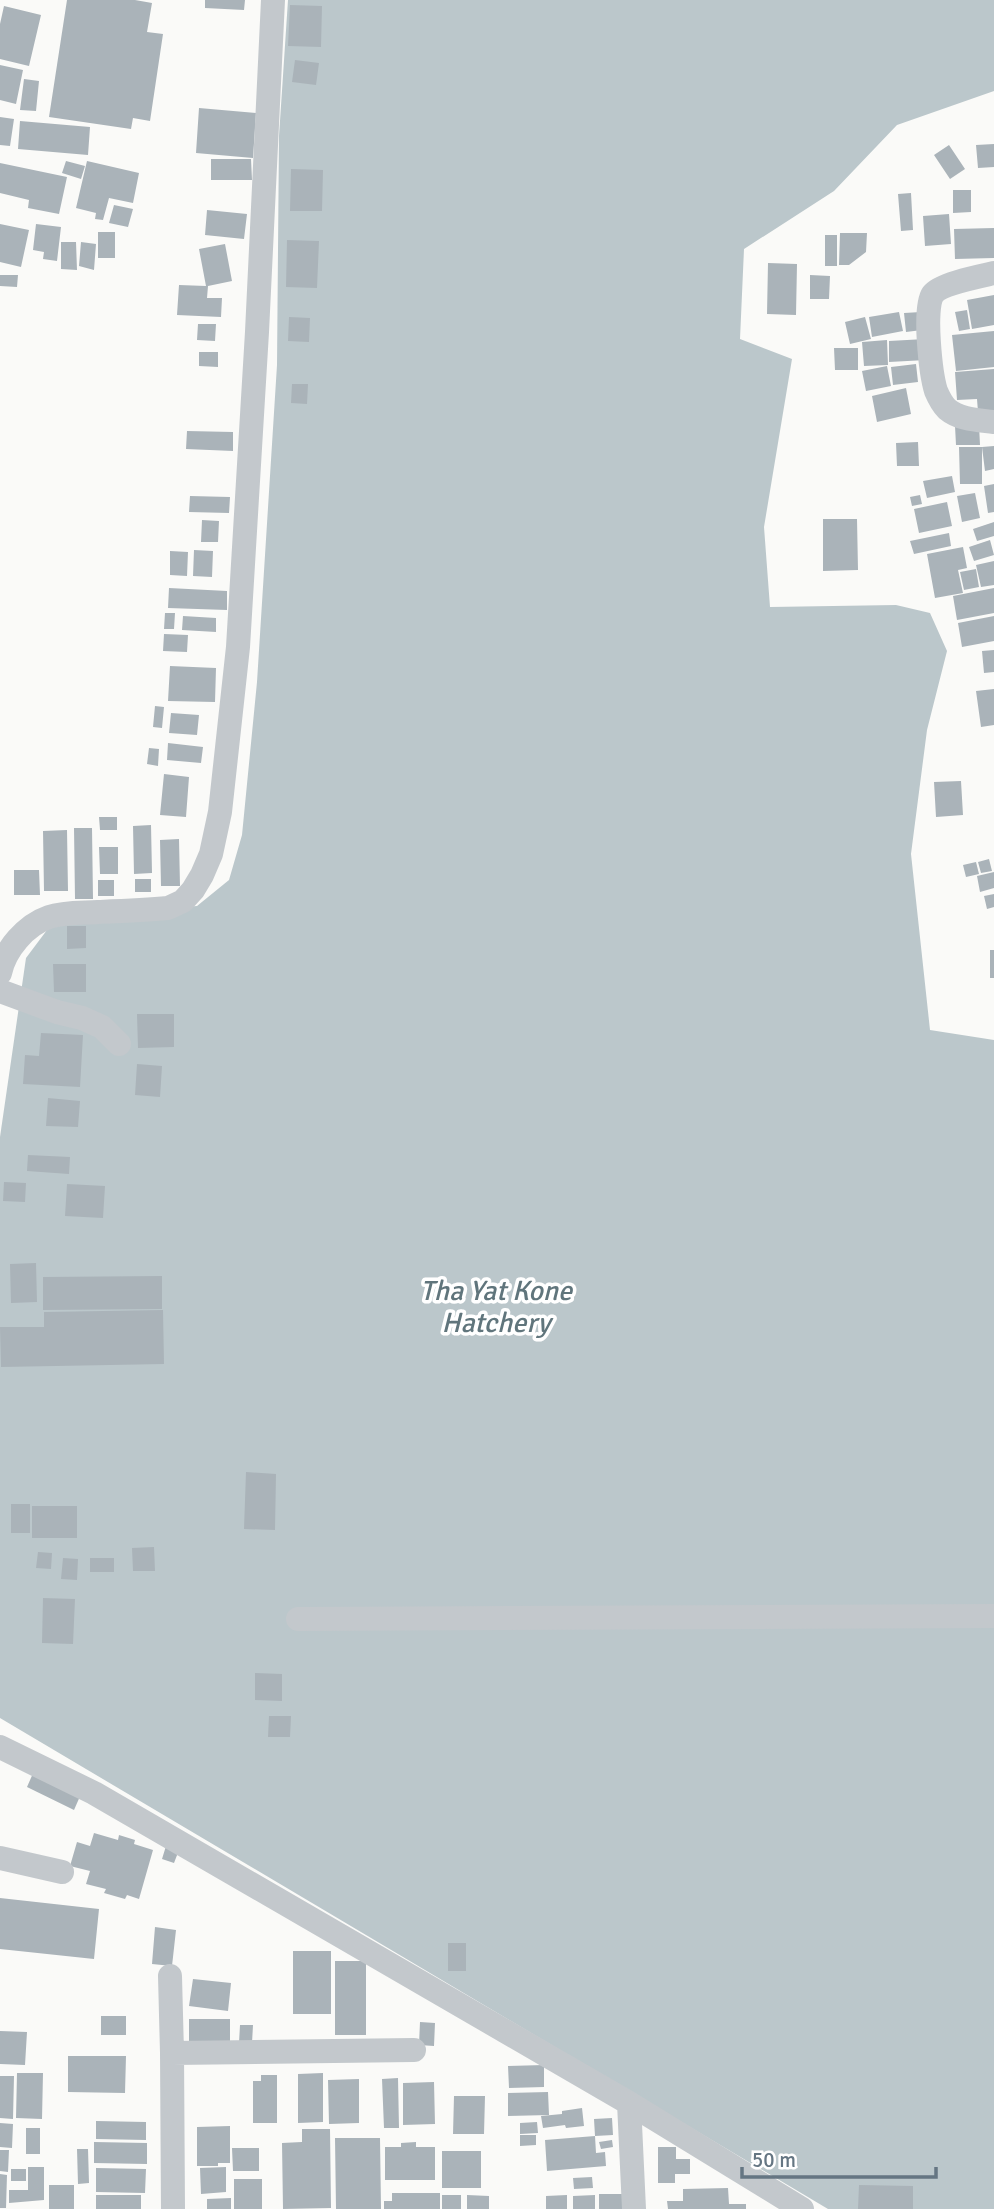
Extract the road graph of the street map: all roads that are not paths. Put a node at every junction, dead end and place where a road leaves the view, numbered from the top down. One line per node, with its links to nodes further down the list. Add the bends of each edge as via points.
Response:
1 (273, 0): 4 (street, via 238,647 211,854 183,901 169,908 48,918 34,925 8,951)
2 (994, 273): 3 (street, via 938,289 930,299 928,313 935,388 942,404 966,418)
3 (994, 422)
4 (0, 973)
5 (0, 991): 6 (street, via 82,1018 102,1027)
6 (119, 1044)
7 (994, 1616): 8 (street)
8 (298, 1619)
9 (0, 1747): 15 (street, via 94,1793)
10 (0, 1858): 11 (street)
11 (62, 1872)
12 (170, 1976): 14 (street)
13 (414, 2050): 14 (street)
14 (172, 2053): 16 (street)
15 (629, 2103): 17 (street); 18 (street)
16 (173, 2209)
17 (634, 2209)
18 (802, 2209)

